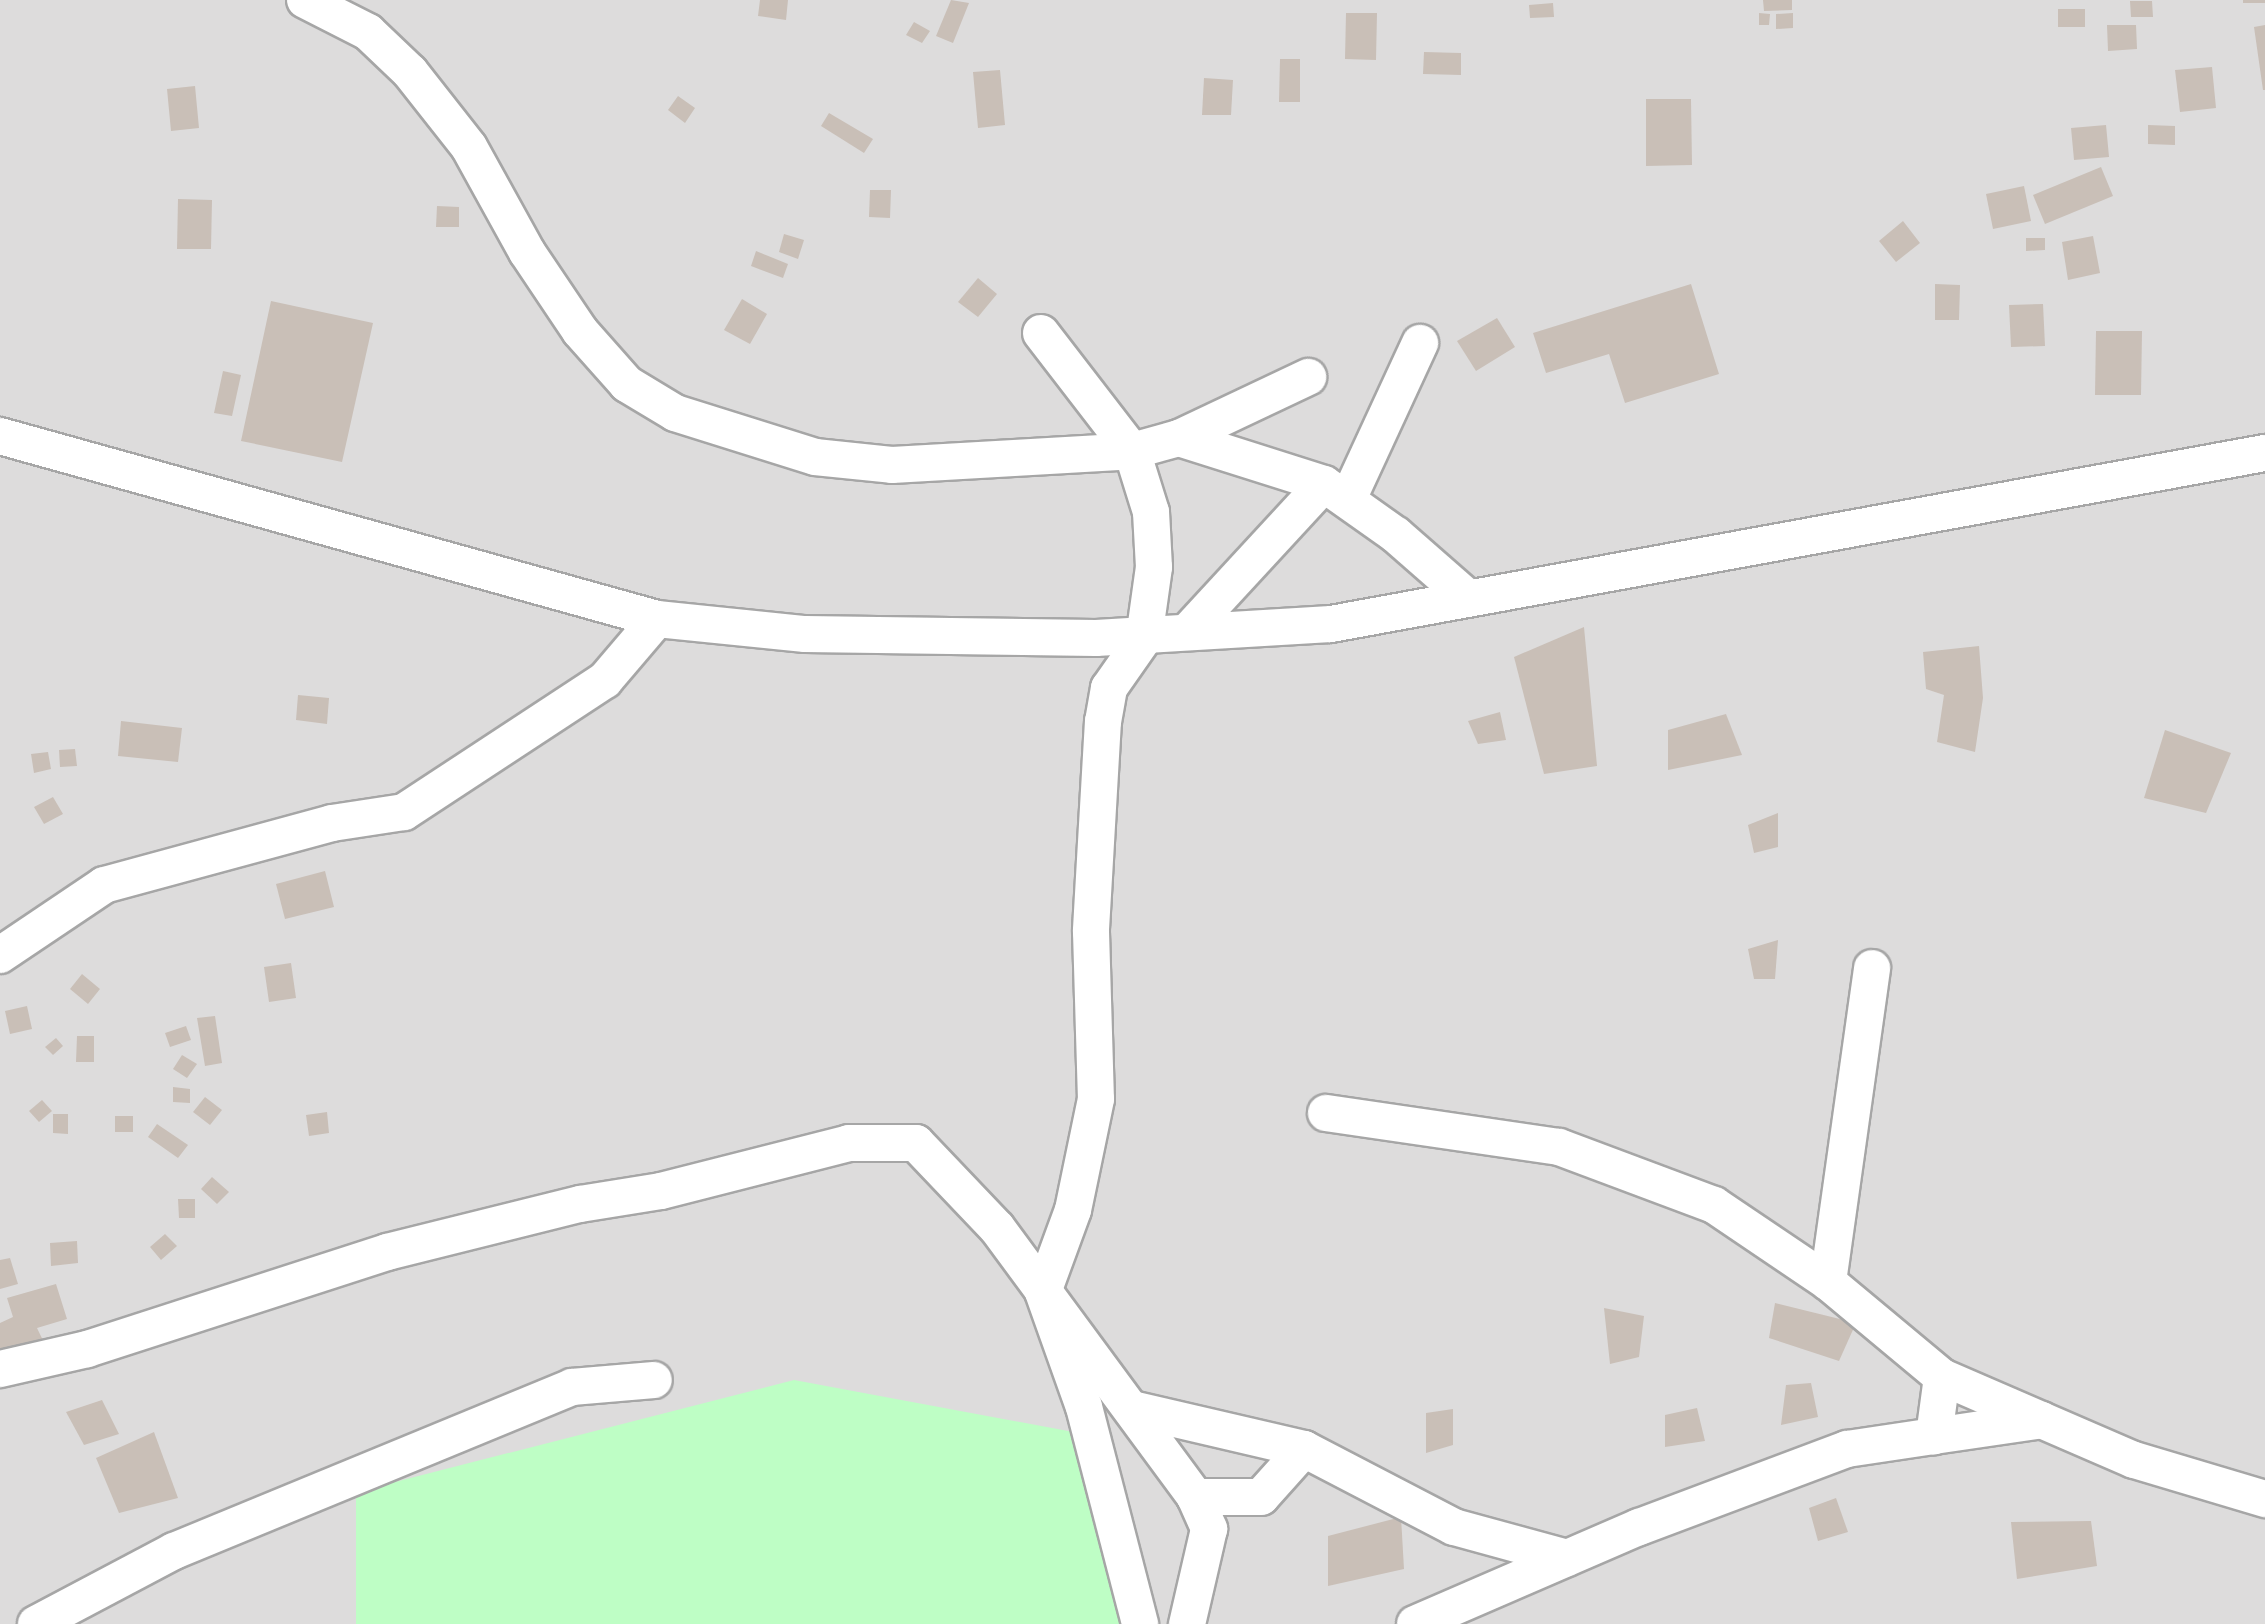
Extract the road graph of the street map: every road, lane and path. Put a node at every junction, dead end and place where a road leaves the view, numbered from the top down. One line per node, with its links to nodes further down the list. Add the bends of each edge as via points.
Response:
1 (305, 0): 7 (street, via 368,32 400,61 469,147 527,252 580,331 627,384 675,413 815,457 892,465)
2 (1041, 333): 7 (street)
3 (1420, 343): 9 (street)
4 (1308, 377): 6 (street)
5 (0, 436): 11 (street)
6 (1179, 438): 7 (street); 9 (street)
7 (1132, 451): 13 (street, via 1151,512 1154,567)
8 (2265, 453): 10 (street)
9 (1336, 491): 10 (street); 12 (street)
10 (1468, 598): 12 (street, via 1331,624)
11 (657, 619): 13 (street, via 805,634); 14 (street, via 605,680 404,812 332,823 104,885)
12 (1190, 629): 13 (street)
13 (1144, 638): 18 (street, via 1109,688 1103,721 1092,917 1096,1099 1073,1210)
14 (0, 955)
15 (1872, 968): 17 (street)
16 (1326, 1113): 17 (street, via 1559,1147 1714,1205)
17 (1828, 1282): 20 (street)
18 (1043, 1292): 19 (street, via 997,1228 916,1143 849,1143 387,1252 87,1349); 22 (street); 30 (street, via 1084,1407)
19 (0, 1369)
20 (1942, 1377): 23 (street); 24 (street)
21 (654, 1380): 29 (street, via 572,1387 174,1551)
22 (1132, 1409): 25 (street); 26 (street)
23 (2042, 1420): 24 (street); 27 (street, via 2134,1460)
24 (1934, 1436): 28 (street, via 1847,1449)
25 (1304, 1449): 26 (street, via 1261,1497); 28 (street, via 1454,1527)
26 (1195, 1497): 31 (street, via 1209,1529)
27 (2265, 1499)
28 (1567, 1558): 32 (street)
29 (36, 1624)
30 (1140, 1624)
31 (1187, 1624)
32 (1415, 1624)

